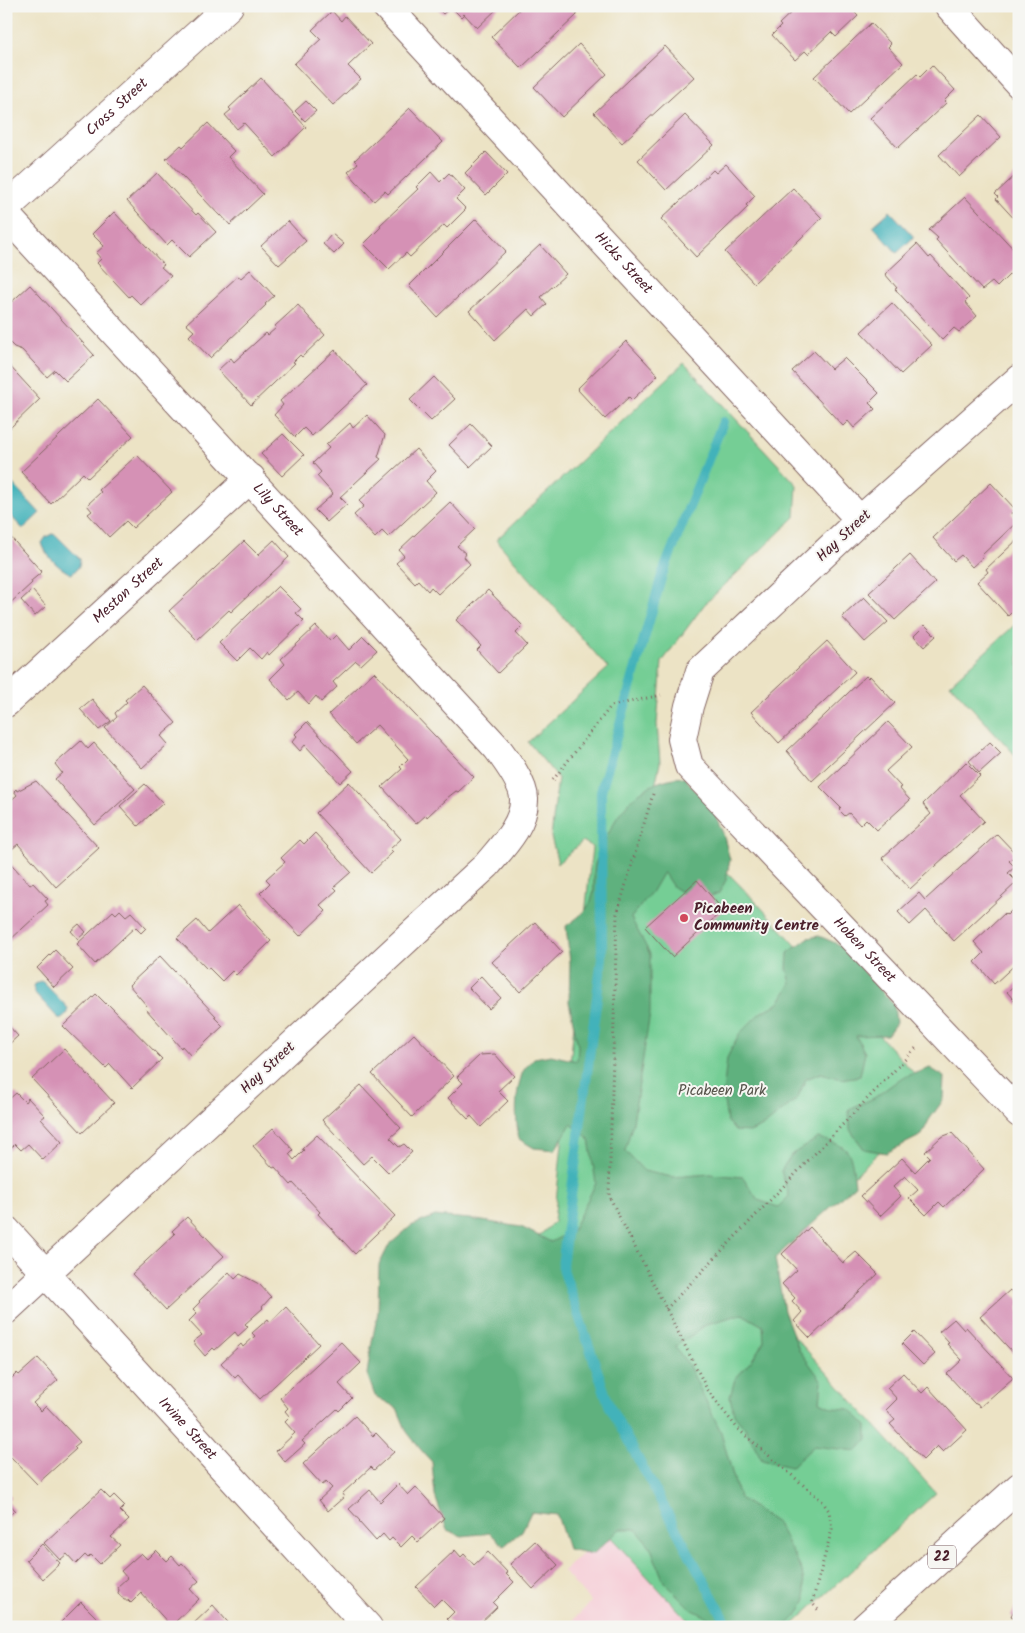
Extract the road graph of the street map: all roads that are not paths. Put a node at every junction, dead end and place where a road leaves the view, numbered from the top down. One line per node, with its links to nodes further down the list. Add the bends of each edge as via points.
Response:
1 (229, 6): 5 (street, Cross Street)
2 (386, 6): 9 (street, Hicks Street)
3 (949, 6): 4 (street)
4 (1019, 84)
5 (6, 208)
6 (6, 214): 8 (street, Lily Street)
7 (1014, 393): 9 (street, Hay Street)
8 (251, 478): 11 (street, Meston Street); 12 (street, Lily Street, via 497,748 515,773 525,798)
9 (860, 520): 10 (street, Hay Street, via 700,671)
10 (678, 700): 13 (street, Hoben Street, via 689,766)
11 (6, 703)
12 (520, 818): 15 (street, Hay Street, via 507,842 487,865)
13 (1019, 1113)
14 (6, 1230): 15 (street, Irvine Street)
15 (47, 1273): 16 (street, Hay Street); 18 (street, Irvine Street)
16 (6, 1310)
17 (1019, 1487): 19 (street, 22)
18 (368, 1627)
19 (865, 1627)

